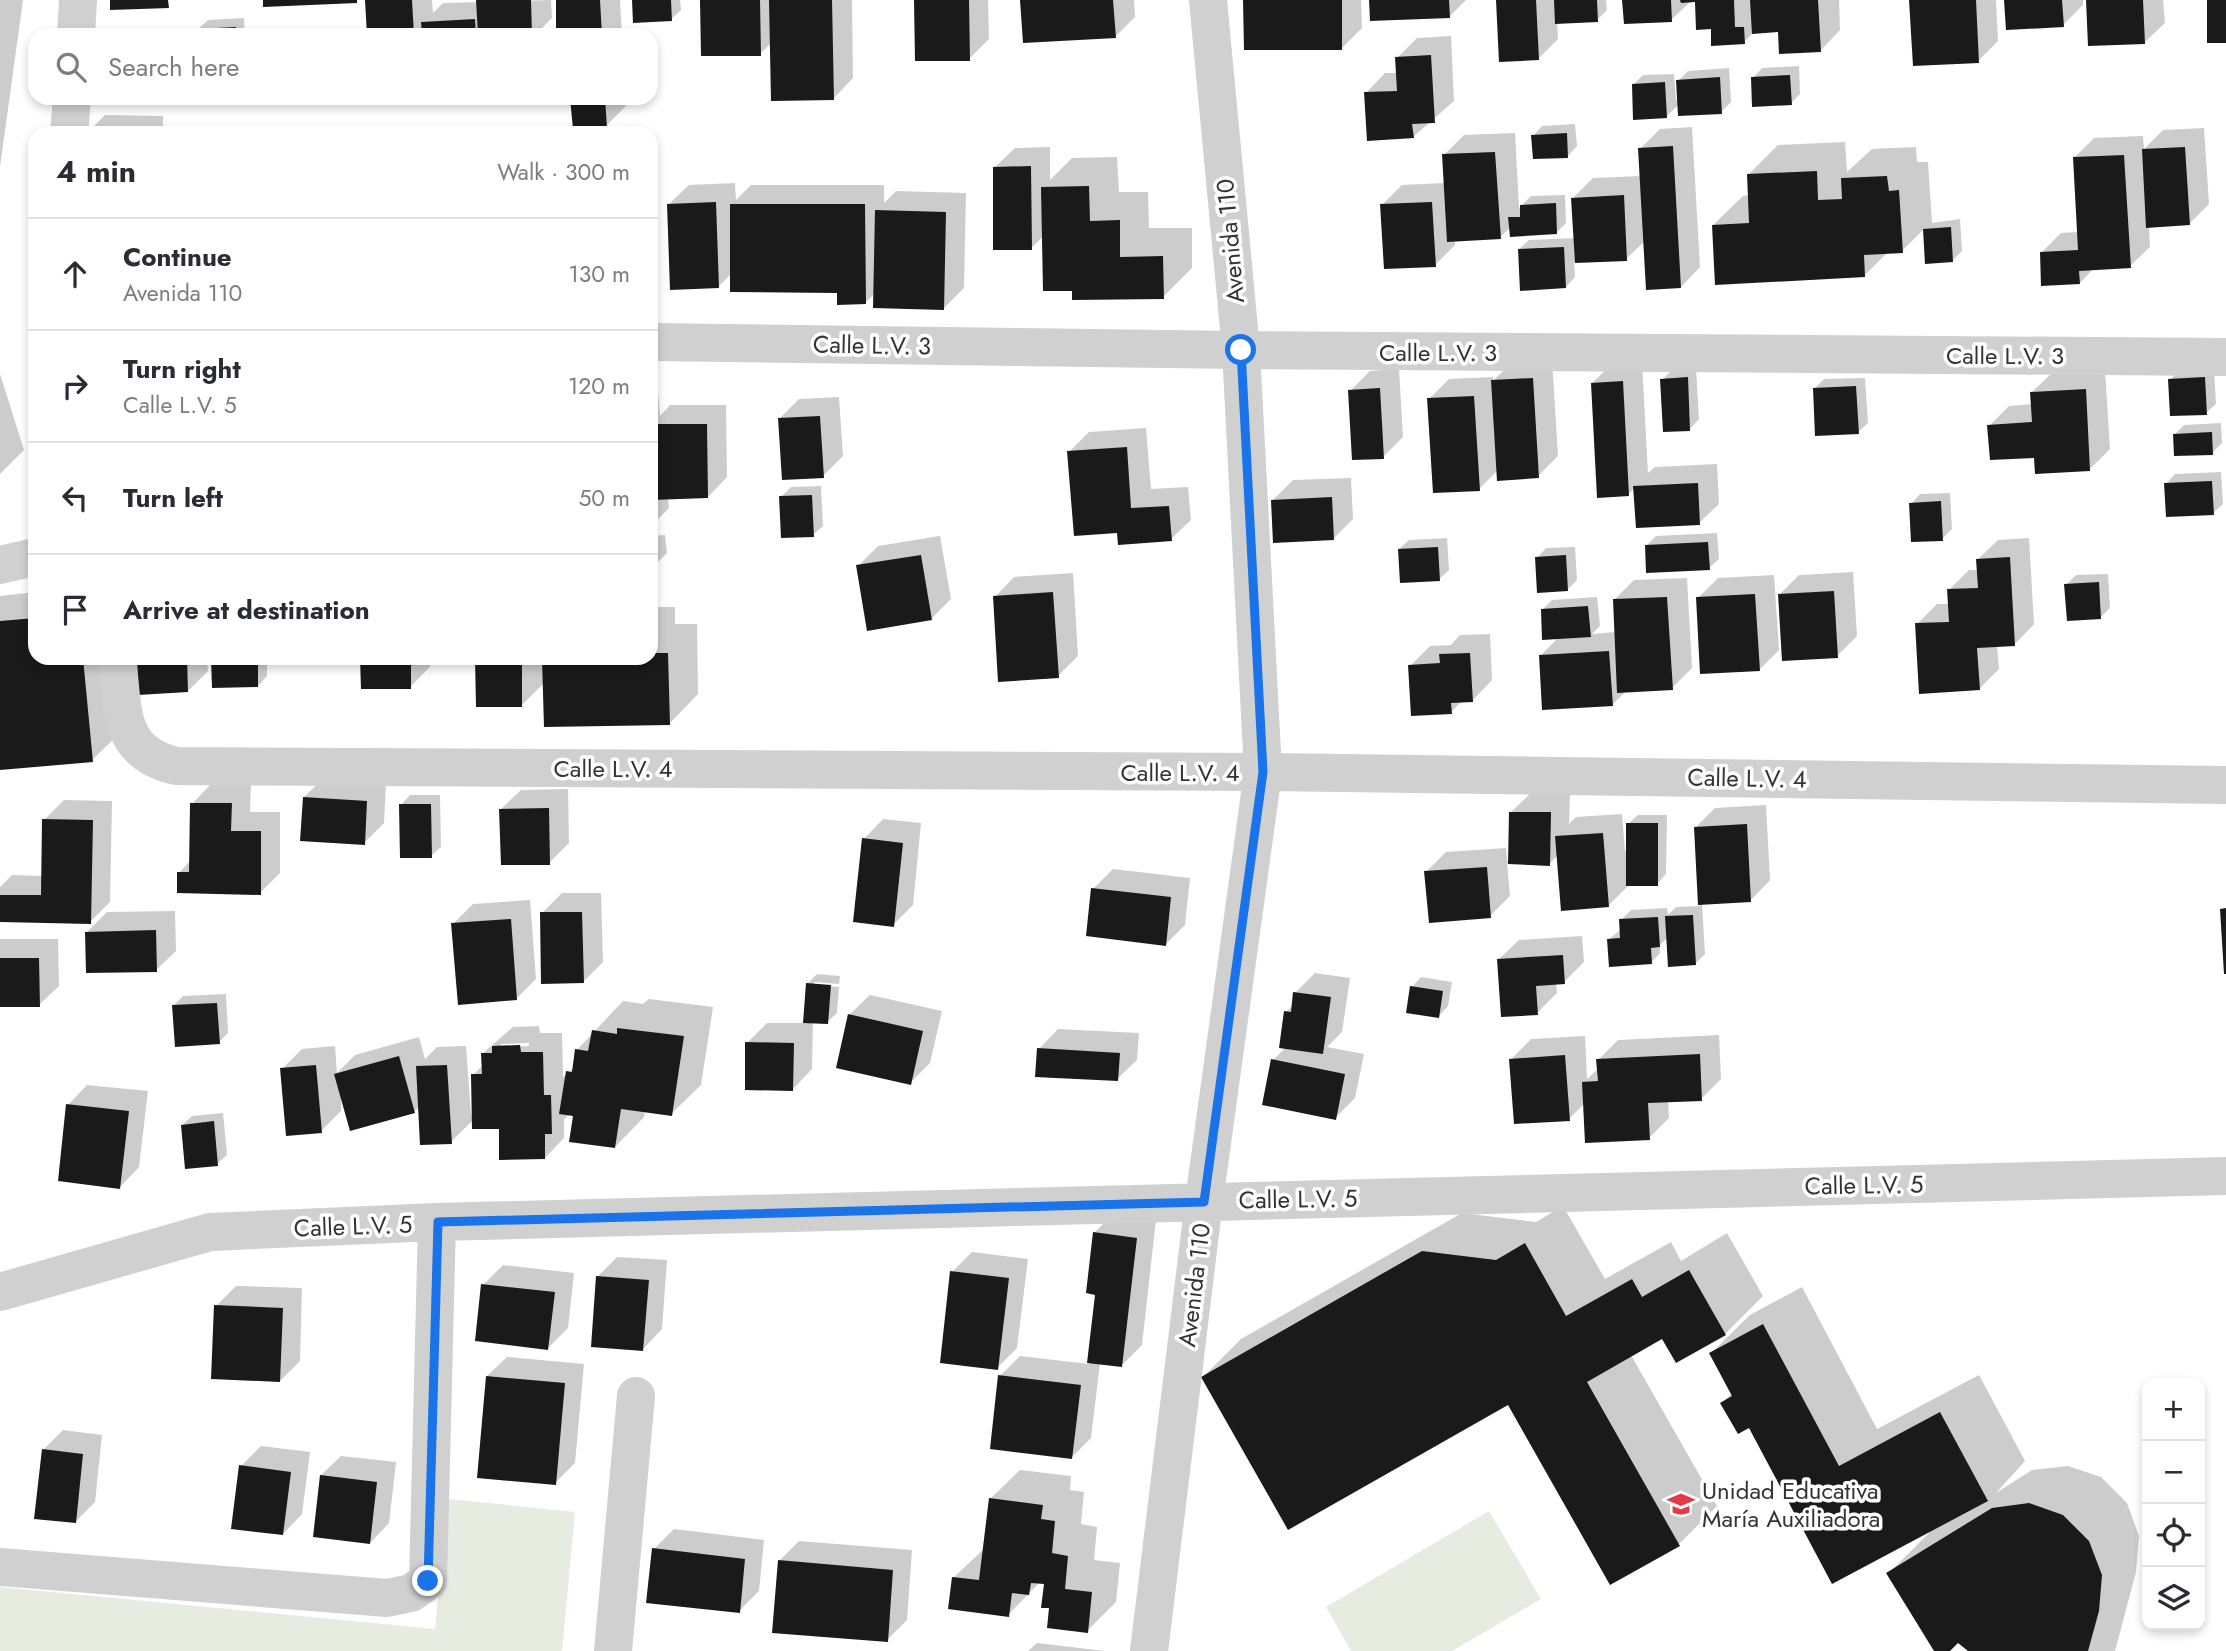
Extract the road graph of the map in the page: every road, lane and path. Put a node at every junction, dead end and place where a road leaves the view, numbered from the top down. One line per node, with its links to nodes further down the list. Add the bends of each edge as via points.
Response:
1 (78, 0): 3 (street)
2 (1208, 0): 7 (street, Avenida 110)
3 (76, 28)
4 (71, 105): 5 (street)
5 (70, 126)
6 (658, 342): 7 (street, Calle L.V. 3)
7 (1241, 350): 8 (street, Calle L.V. 3); 12 (street, Avenida 110)
8 (2226, 357)
9 (28, 558): 10 (street)
10 (0, 565)
11 (118, 665): 12 (street, Calle L.V. 4, via 130,738 141,753 176,766)
12 (1263, 772): 13 (street, Calle L.V. 4); 15 (street, Avenida 110)
13 (2226, 785)
14 (2226, 1176): 15 (street, Calle L.V. 5)
15 (1204, 1202): 16 (street, Calle L.V. 5); 21 (street, Avenida 110)
16 (438, 1222): 17 (street, Calle L.V. 5, via 210,1231); 19 (street, via 428,1581 411,1593 387,1598)
17 (0, 1292)
18 (636, 1396): 20 (street)
19 (0, 1567)
20 (613, 1651)
21 (1149, 1651)

